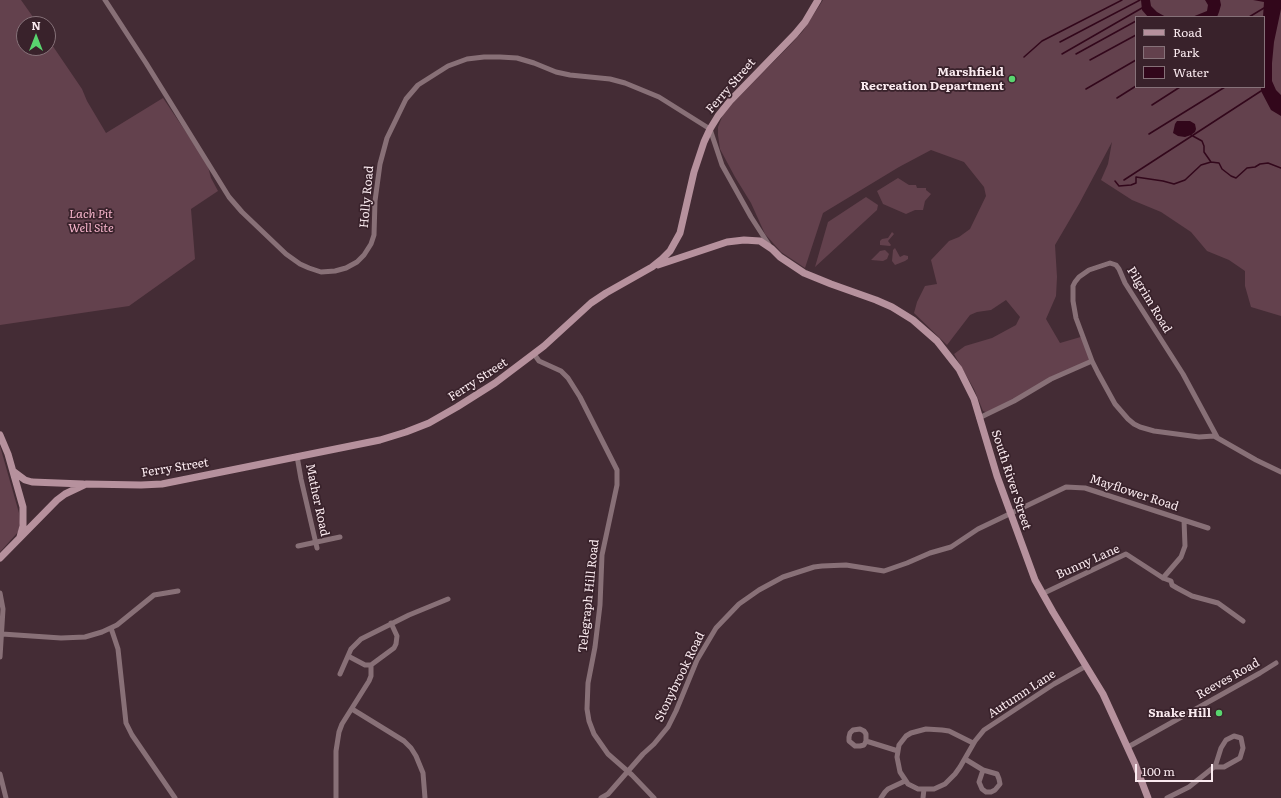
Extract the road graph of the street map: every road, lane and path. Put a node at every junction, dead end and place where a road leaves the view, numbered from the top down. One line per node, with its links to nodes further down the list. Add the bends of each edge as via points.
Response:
1 (105, 0): 3 (street, Holly Road, via 229,197 286,254 300,264 320,272 335,271 357,262 371,244 380,164 387,138 406,99 425,80 448,66 467,59 517,58 556,72 625,83 659,97)
2 (818, 0): 3 (street, Ferry Street, via 795,34 730,101)
3 (710, 129): 4 (street, South River Street, via 722,165); 5 (street, Ferry Street, via 694,172 680,233 670,251)
4 (772, 249): 5 (street, South River Street, via 760,241 735,240); 8 (street, South River Street, via 804,272 886,305 925,329 959,369 974,399)
5 (652, 267): 6 (street, Ferry Street, via 591,303)
6 (534, 354): 11 (street, Ferry Street, via 477,396 418,428 380,440); 47 (street, Telegraph Hill Road, via 539,361 561,371 568,378 617,470 617,485 602,555 600,605 588,683 587,709 589,721 599,743)
7 (1092, 361): 8 (street); 10 (street, Pilgrim Road, via 1115,404 1134,424 1149,430); 10 (street, Pilgrim Road, via 1076,318 1073,286 1079,277 1089,270 1110,263 1119,268 1183,374)
8 (979, 418): 15 (street, South River Street)
9 (0, 435): 12 (street)
10 (1217, 437): 13 (street, Pilgrim Road)
11 (297, 456): 14 (street, Ferry Street, via 162,484); 20 (street, Mather Road)
12 (13, 471): 14 (street, via 35,483); 19 (street, via 24,517)
13 (1281, 472)
14 (86, 484): 19 (street, Ferry Street, via 57,500)
15 (1010, 514): 16 (street, Mayflower Road, via 1063,488 1076,486); 27 (street, South River Street); 47 (street, Stonybrook Road, via 978,529 951,547 884,571 846,565 814,567 783,577 759,590 739,604 716,628 697,660 668,727)
16 (1184, 520): 17 (street, Mayflower Road); 24 (street, via 1185,546 1181,557)
17 (1208, 528)
18 (340, 537): 20 (street)
19 (19, 540): 23 (street, Ferry Street)
20 (316, 542): 21 (street); 22 (street, Mather Road)
21 (298, 546)
22 (317, 548)
23 (0, 558)
24 (1163, 578): 27 (street, Bunny Lane, via 1126,554); 29 (street, Bunny Lane, via 1192,596 1218,603)
25 (178, 591): 31 (street, via 154,595 129,617)
26 (0, 593): 32 (street, via 3,609)
27 (1042, 594): 37 (street, South River Street)
28 (448, 599): 30 (street)
29 (1243, 621)
30 (391, 623): 33 (street, via 361,639); 36 (street, via 397,636 396,644)
31 (111, 628): 32 (street, via 85,637 70,638); 52 (street, via 118,649 126,723)
32 (2, 634): 34 (street)
33 (348, 656): 36 (street, via 365,665); 38 (street)
34 (0, 657)
35 (1276, 662): 42 (street, Reeves Road)
36 (371, 665): 39 (street, via 371,676)
37 (1086, 666): 41 (street, Autumn Lane, via 984,730); 42 (street, South River Street, via 1103,694)
38 (340, 674)
39 (352, 709): 53 (street, via 339,732 336,751); 54 (street, via 411,748 423,773)
40 (866, 741): 43 (street)
41 (973, 743): 43 (street, via 949,731 926,730 906,736); 44 (street, Autumn Lane)
42 (1128, 747): 59 (street, South River Street)
43 (898, 751): 49 (street, via 898,767)
44 (965, 759): 46 (street); 50 (street, Autumn Lane, via 945,784 934,789)
45 (1215, 767): 45 (street, via 1224,766 1240,758 1243,748 1241,738 1234,736 1226,740); 60 (street, via 1188,787)
46 (983, 770): 46 (street, via 979,786 986,792 992,792 1000,784 997,774)
47 (628, 772): 55 (street, Stonybrook Road); 56 (street, Telegraph Hill Road)
48 (0, 774): 51 (street)
49 (905, 781): 50 (street); 57 (street, via 888,789)
50 (924, 789): 58 (street)
51 (6, 798)
52 (175, 798)
53 (336, 798)
54 (425, 798)
55 (601, 798)
56 (654, 798)
57 (881, 798)
58 (923, 798)
59 (1148, 798)
60 (1167, 798)

